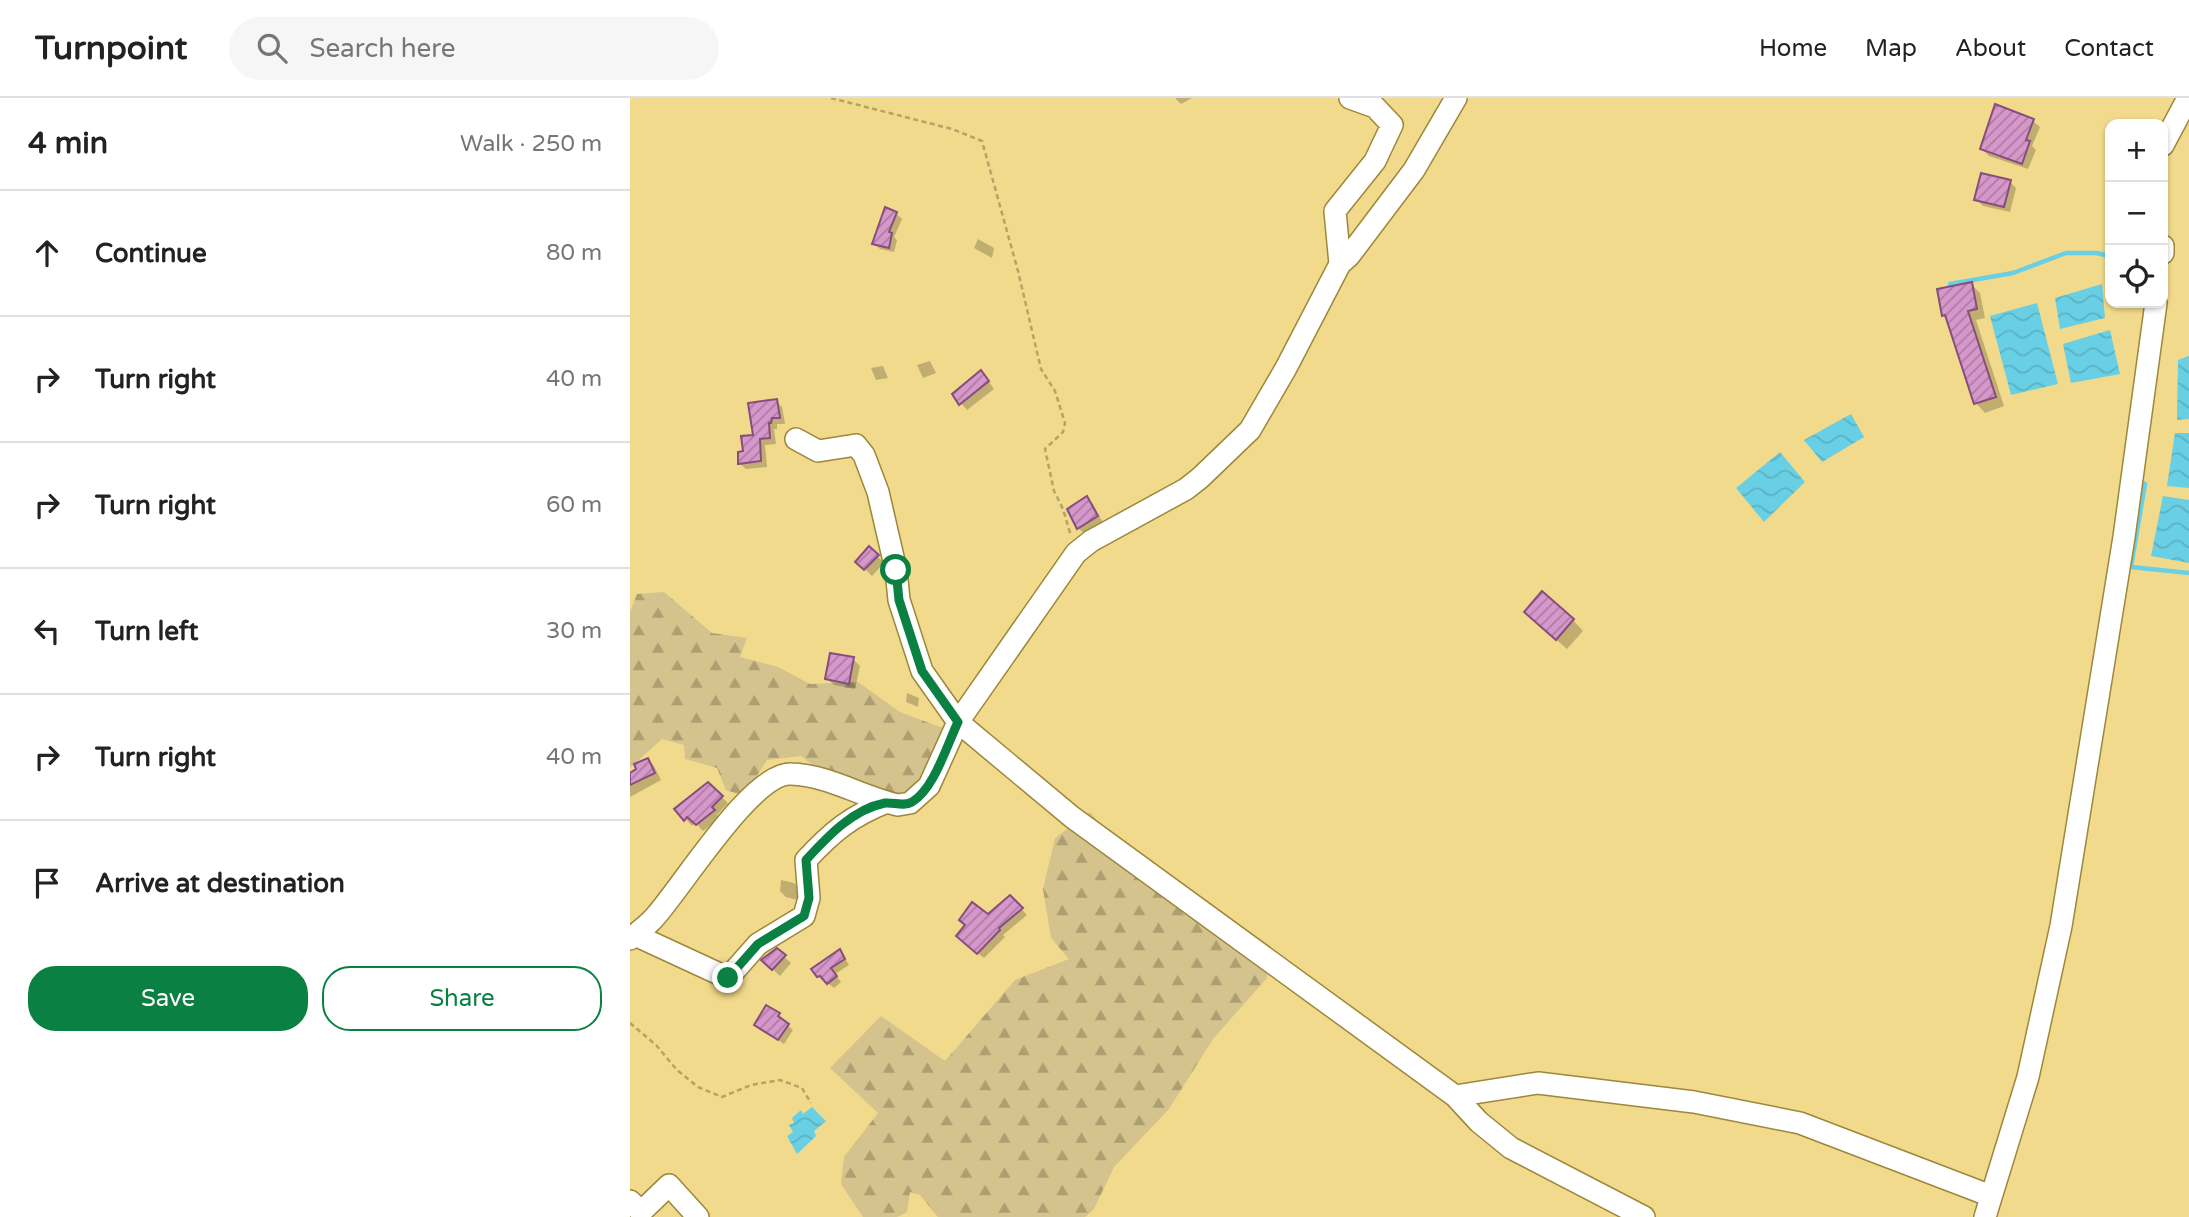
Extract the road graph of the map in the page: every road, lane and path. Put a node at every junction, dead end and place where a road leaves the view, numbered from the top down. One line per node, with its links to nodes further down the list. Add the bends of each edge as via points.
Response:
1 (831, 98): 9 (path, via 982,141 1041,369 1055,390 1065,424 1045,449)
2 (1350, 98): 6 (street, via 1375,107 1392,125 1375,161 1335,211)
3 (1456, 98): 6 (street, via 1414,170)
4 (2188, 98): 5 (street)
5 (2168, 136)
6 (1340, 264): 9 (street, via 1250,429 1186,489)
7 (2155, 308): 16 (street, via 2124,537 2061,926 2028,1077)
8 (796, 439): 10 (street, via 818,451 856,445 864,456 884,516 899,600 922,671)
9 (1076, 553): 10 (street)
10 (958, 722): 11 (street, via 929,786 910,803); 14 (street, via 1072,817)
11 (887, 803): 12 (street, via 812,776 787,774 769,781 702,854 654,918); 12 (street, via 862,812 820,844 806,860 809,898 804,916 758,944 728,978)
12 (632, 937)
13 (630, 1023): 15 (path, via 698,1087 722,1097 780,1080 802,1088)
14 (1455, 1096): 16 (street, via 1538,1083 1694,1102 1800,1123); 19 (street, via 1511,1148)
15 (811, 1103)
16 (1991, 1196): 20 (street)
17 (630, 1201): 18 (street, via 641,1212 669,1185)
18 (698, 1217)
19 (1644, 1217)
20 (1985, 1217)

